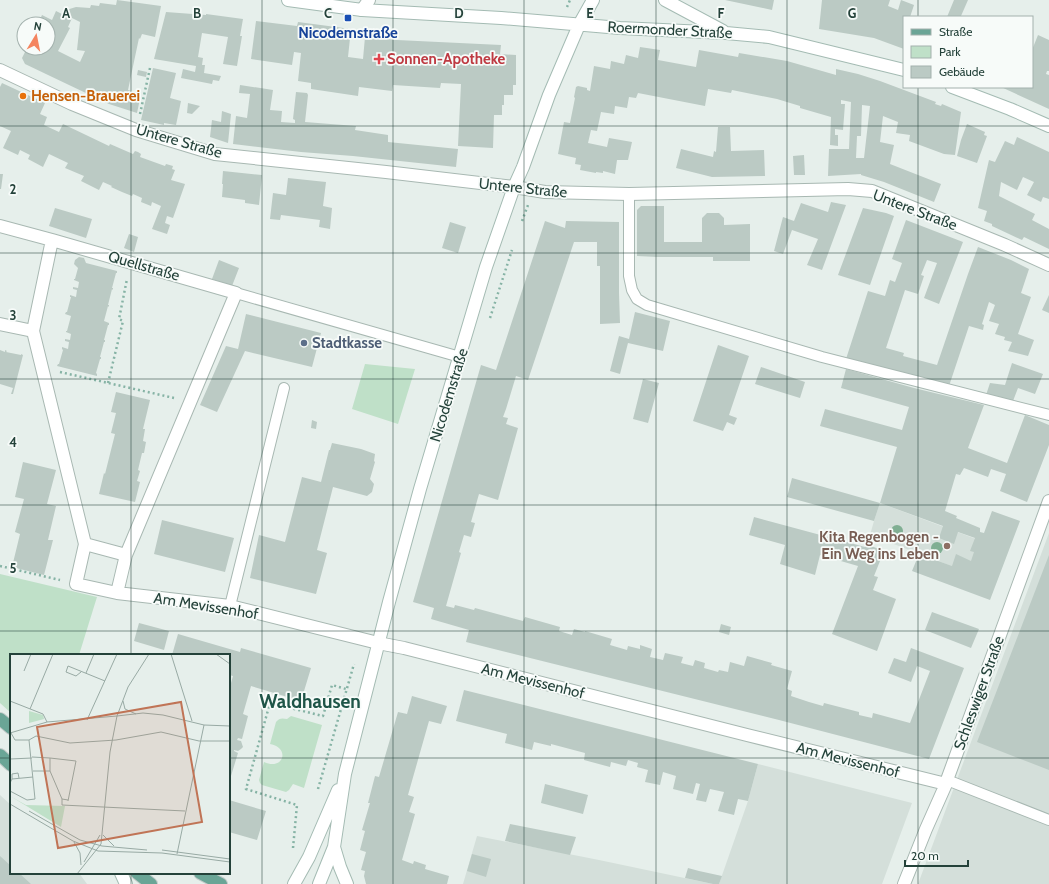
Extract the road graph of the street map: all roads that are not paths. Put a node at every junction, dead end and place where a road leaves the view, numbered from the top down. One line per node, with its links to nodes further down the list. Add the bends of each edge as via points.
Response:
1 (288, 0): 4 (street, Roermonder Straße)
2 (592, 0): 5 (street, Nicodemstraße)
3 (666, 0): 6 (street)
4 (365, 5): 5 (street, Roermonder Straße)
5 (579, 25): 6 (street, Roermonder Straße); 11 (street, Nicodemstraße, via 548,95)
6 (726, 33): 8 (street, Roermonder Straße, via 769,37)
7 (0, 70): 11 (street, Untere Straße, via 72,104 136,130 215,154)
8 (903, 70)
9 (955, 88): 10 (street)
10 (1049, 126)
11 (514, 187): 12 (street, Untere Straße, via 545,192); 19 (street, Nicodemstraße, via 486,267)
12 (629, 194): 15 (street, Untere Straße, via 848,189 872,191); 21 (lane, via 629,276 637,299 647,306 822,357)
13 (0, 226): 14 (street, Quellstraße)
14 (52, 240): 16 (street, Quellstraße); 18 (street)
15 (1049, 265)
16 (236, 293): 19 (lane); 24 (street)
17 (0, 324): 18 (street)
18 (33, 331): 23 (street)
19 (460, 357): 27 (street, Nicodemstraße, via 420,489)
20 (284, 388): 26 (lane)
21 (1049, 415)
22 (1049, 501): 33 (street, Schleswiger Straße)
23 (85, 544): 24 (street); 25 (street, Am Mevissenhof, via 76,584)
24 (126, 555): 25 (street)
25 (118, 593): 26 (street, Am Mevissenhof)
26 (230, 606): 27 (street, Am Mevissenhof)
27 (378, 643): 32 (street, Nicodemstraße); 33 (street, Am Mevissenhof)
28 (0, 719): 29 (main road)
29 (10, 727)
30 (0, 755): 31 (main road)
31 (10, 763)
32 (345, 774): 35 (street, Nicodemstraße); 42 (street, Nicodemstraße)
33 (946, 782): 34 (lane); 45 (street, Schleswiger Straße)
34 (1049, 820)
35 (334, 847): 43 (street, Nicodemstraße); 44 (street)
36 (121, 874): 39 (street)
37 (138, 874): 40 (main road)
38 (202, 874): 41 (main road)
39 (126, 884)
40 (151, 884)
41 (221, 884)
42 (294, 884)
43 (319, 884)
44 (347, 884)
45 (904, 884)

